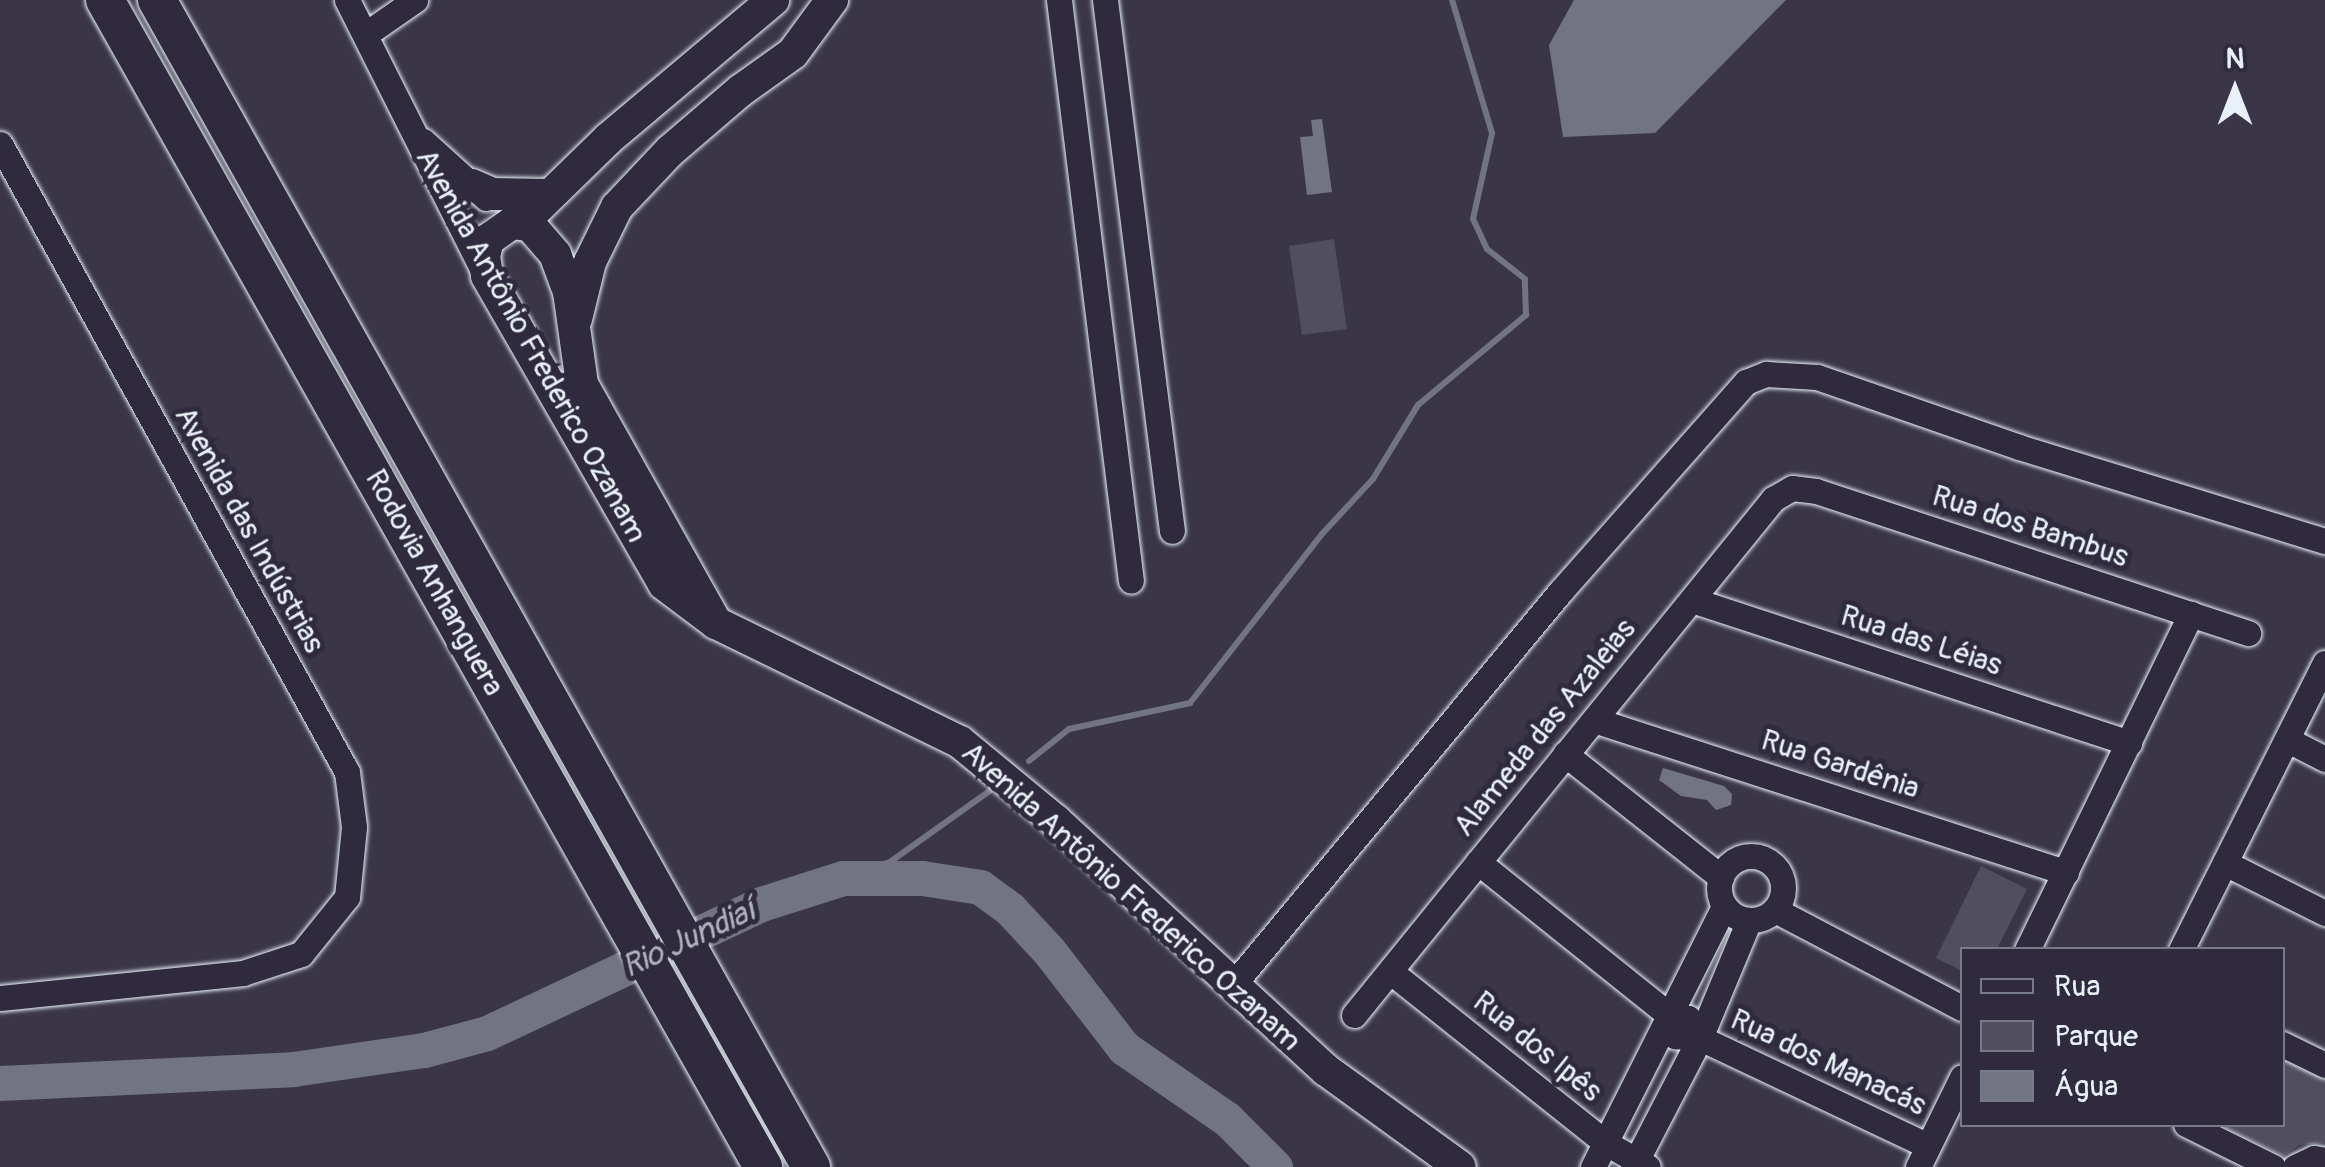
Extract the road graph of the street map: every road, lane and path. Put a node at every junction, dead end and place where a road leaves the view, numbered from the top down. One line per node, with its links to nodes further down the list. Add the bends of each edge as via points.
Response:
1 (106, 0): 60 (highway, Rodovia Anhanguera)
2 (157, 0): 61 (highway, Rodovia Anhanguera)
3 (347, 0): 9 (street, Avenida Antônio Frederico Ozanam)
4 (414, 0): 9 (street)
5 (832, 0): 10 (main road)
6 (1059, 0): 22 (street)
7 (1105, 0): 21 (street)
8 (768, 4): 10 (main road, via 791,21); 14 (main road)
9 (366, 34): 11 (street, Avenida Antônio Frederico Ozanam)
10 (792, 53): 17 (main road, via 670,151 617,207 590,262)
11 (412, 131): 13 (street, Avenida Antônio Frederico Ozanam); 16 (street, Avenida Antônio Frederico Ozanam)
12 (0, 144): 47 (street, Avenida das Indústrias, via 347,772 354,827 347,897 301,954 243,973)
13 (472, 185): 14 (main road, via 492,194); 15 (street, Avenida Antônio Frederico Ozanam)
14 (548, 195): 15 (main road)
15 (517, 223): 16 (main road, via 488,240); 17 (main road, via 542,236 554,254)
16 (486, 276): 18 (main road, Avenida Antônio Frederico Ozanam)
17 (574, 331): 18 (main road, via 550,339); 19 (main road, via 582,384)
18 (520, 335): 19 (main road, Avenida Antônio Frederico Ozanam)
19 (607, 459): 46 (main road, Avenida Antônio Frederico Ozanam, via 716,622 960,742)
20 (1792, 488): 26 (street, Alameda das Azaleias, via 1773,499); 27 (street, Rua dos Bambus)
21 (1168, 502): 22 (street); 23 (street)
22 (1122, 507): 25 (street)
23 (1172, 531)
24 (2325, 541): 46 (street, via 1818,377 1766,374 1746,382 1560,592)
25 (1131, 581)
26 (1692, 600): 30 (street, Alameda das Azaleias); 32 (street, Rua das Léias)
27 (2191, 614): 28 (street, Rua dos Bambus); 32 (street)
28 (2248, 632)
29 (2325, 663): 31 (street)
30 (1594, 720): 33 (street, Alameda das Azaleias); 37 (street, Rua Gardênia)
31 (2288, 740): 34 (street); 36 (street)
32 (2129, 743): 37 (street)
33 (1565, 754): 35 (street, Alameda das Azaleias); 38 (street)
34 (2325, 759)
35 (1478, 862): 45 (street, Alameda das Azaleias); 50 (street, Rua dos Manacás)
36 (2225, 863): 41 (street); 44 (street)
37 (2066, 872): 43 (street)
38 (1721, 877): 39 (street); 40 (street, via 1743,857 1763,858 1782,881)
39 (1724, 906): 42 (street); 50 (street)
40 (1775, 910): 42 (street); 48 (street)
41 (2325, 913)
42 (1749, 920): 51 (street)
43 (2028, 947)
44 (2183, 947)
45 (1390, 972): 49 (street, Alameda das Azaleias); 56 (street, Rua dos Ipês)
46 (1232, 986): 62 (main road, Avenida Antônio Frederico Ozanam, via 1326,1070)
47 (0, 998)
48 (1960, 1007)
49 (1354, 1015)
50 (1670, 1016): 51 (street, Rua dos Manacás, via 1675,1036); 56 (street)
51 (1700, 1038): 57 (street, Rua dos Manacás); 59 (street)
52 (2285, 1045): 53 (street)
53 (2325, 1065)
54 (1960, 1081): 57 (street)
55 (2192, 1127): 64 (street)
56 (1606, 1143): 59 (street, Rua dos Ipês); 63 (street)
57 (1922, 1156)
58 (2325, 1160): 65 (street)
59 (1639, 1165)
60 (763, 1167)
61 (811, 1167)
62 (1460, 1167)
63 (1594, 1167)
64 (2273, 1167)
65 (2295, 1167)

